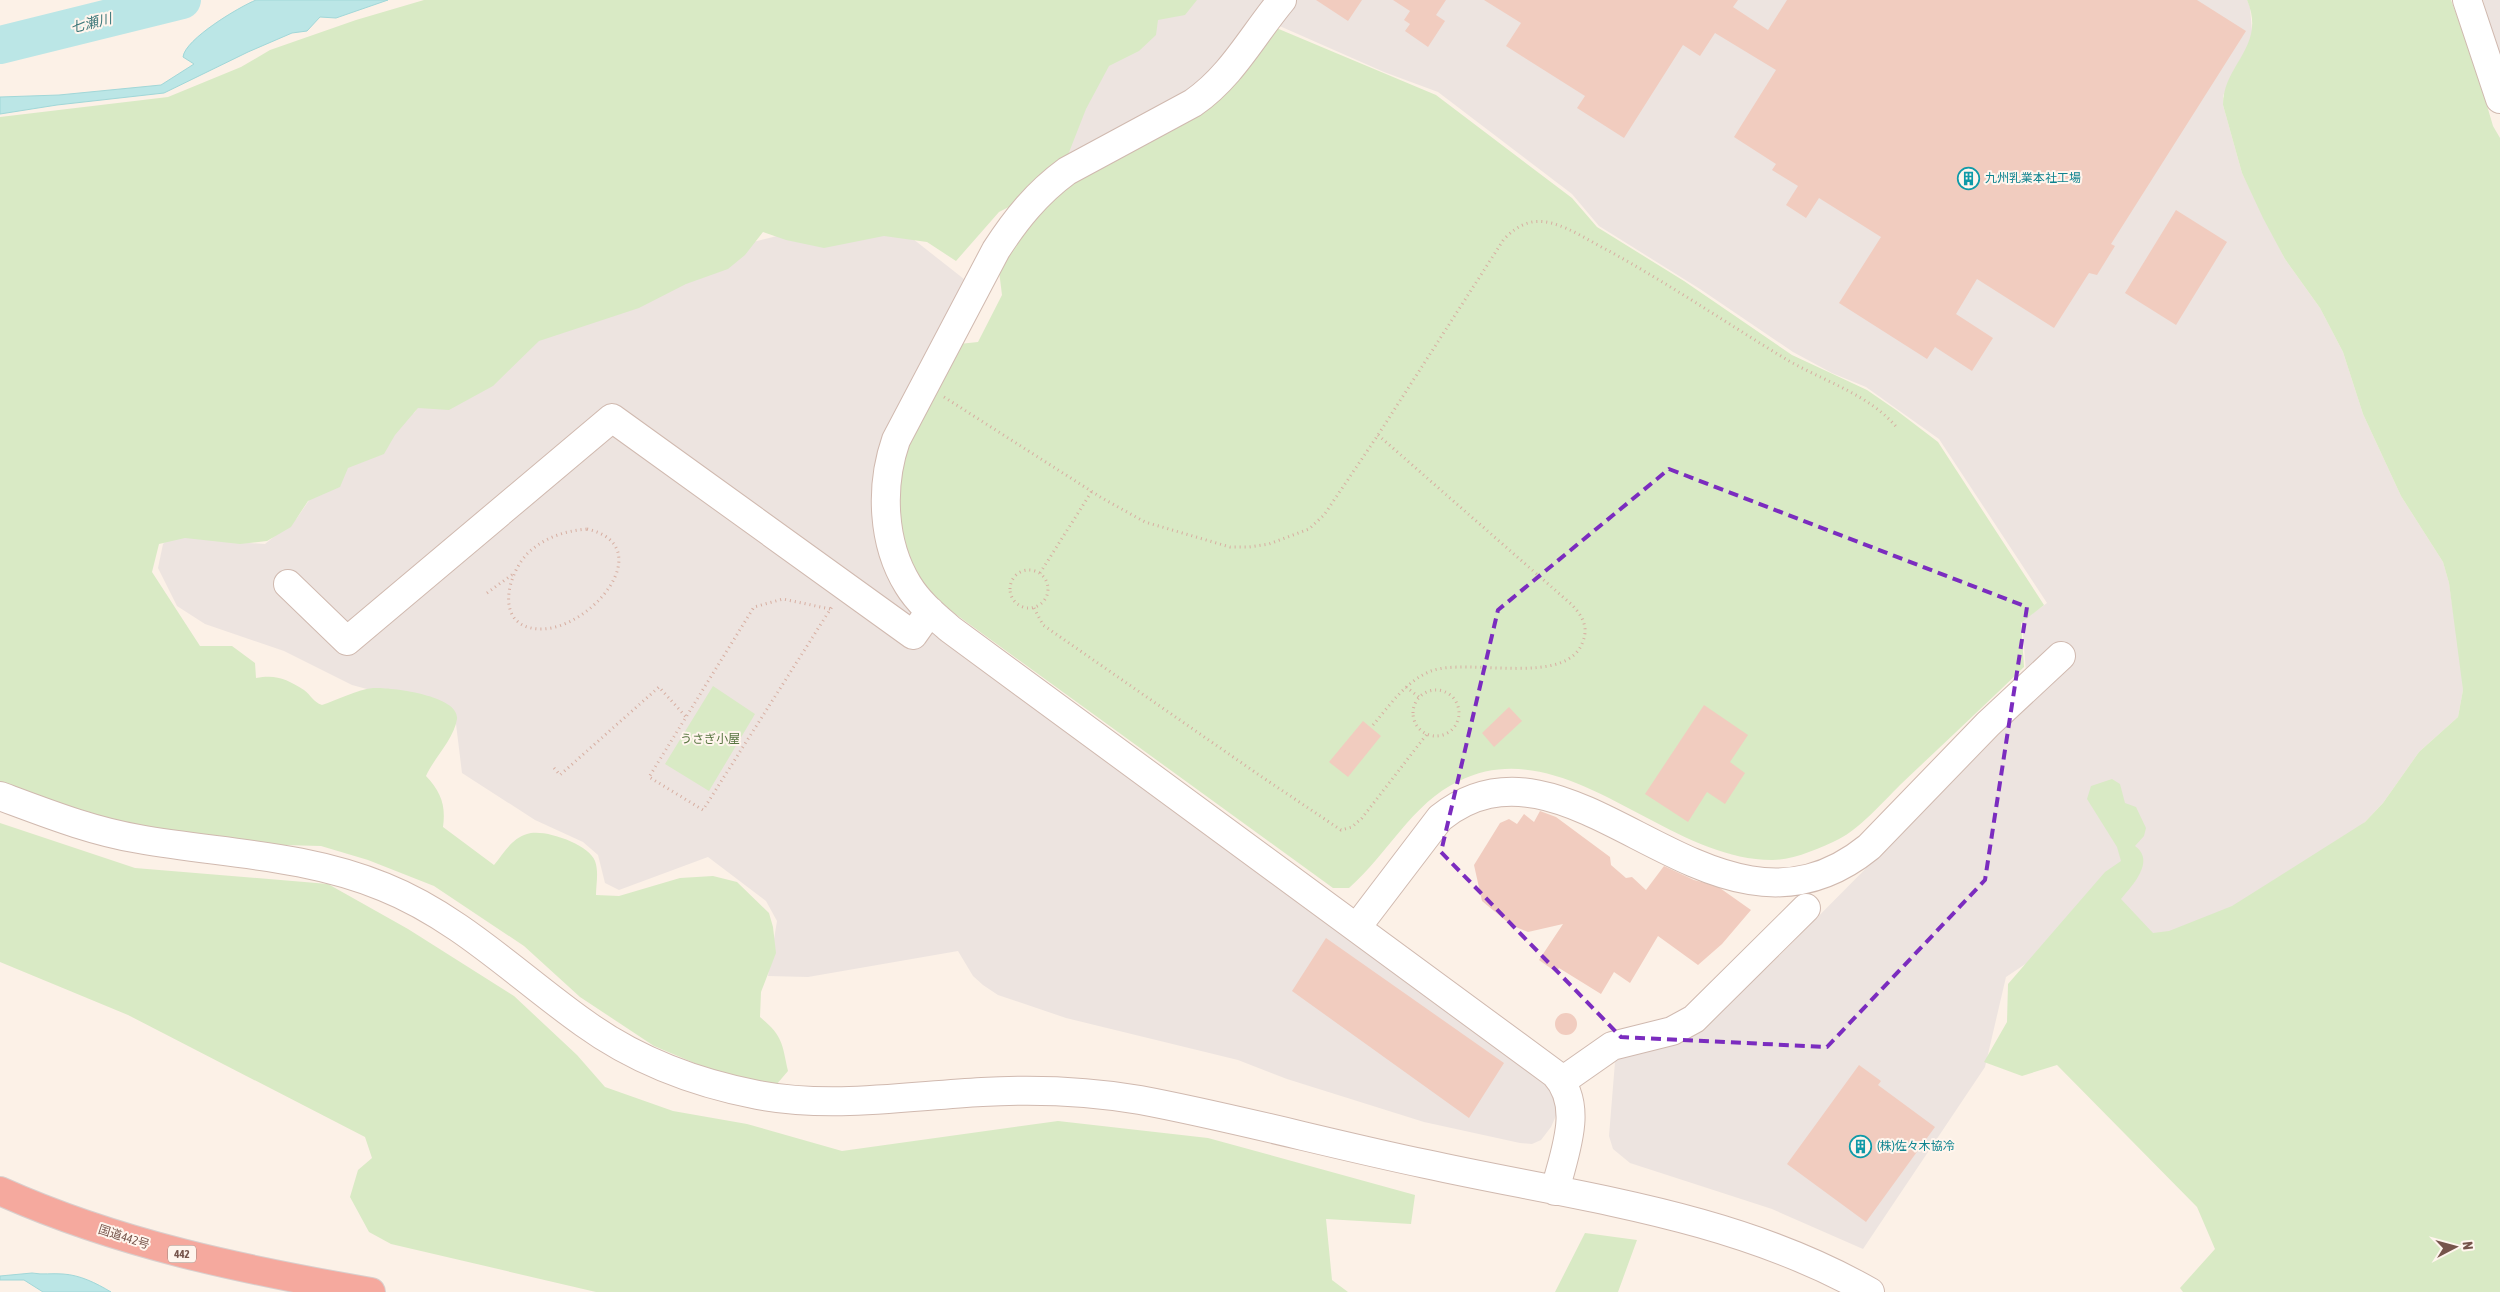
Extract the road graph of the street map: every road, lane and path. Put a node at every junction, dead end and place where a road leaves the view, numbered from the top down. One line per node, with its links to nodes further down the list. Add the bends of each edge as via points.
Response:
1 (1282, 0): 15 (street, via 1228,73 1211,90 1049,184 1027,205 996,250 896,440 888,462 885,488 891,541 902,574)
2 (2467, 0): 3 (street)
3 (2500, 99)
4 (942, 396): 7 (path)
5 (1898, 429): 6 (path, via 1886,414 1793,363 1658,277 1552,223 1536,220 1518,225 1504,239)
6 (1378, 435): 7 (path, via 1324,515 1308,529 1269,544 1230,547 1202,540 1145,522); 17 (path, via 1579,611 1585,627 1583,643 1565,662 1546,667 1459,666 1438,669 1418,677)
7 (1092, 492): 8 (path)
8 (1040, 573): 13 (path, via 1046,581 1048,594); 13 (path, via 1021,572 1010,585 1016,603)
9 (514, 574): 9 (path, via 538,544 552,536 576,530 587,529 602,534 613,544 618,556 615,577 602,599 576,620 553,627 533,628 514,616 508,596); 12 (path)
10 (288, 584): 11 (street, via 347,641 612,418)
11 (846, 586): 14 (path); 15 (street, via 913,634)
12 (487, 593)
13 (1034, 608): 21 (path, via 1043,625 1341,830 1352,827 1362,818)
14 (830, 609): 19 (path, via 783,599 754,608); 19 (path, via 703,810 649,777)
15 (930, 612): 25 (street, via 950,630)
16 (2061, 656): 25 (street, via 1988,724 1869,848 1855,859 1828,871 1791,883 1770,884 1735,878 1693,864 1556,798 1528,792 1498,793 1468,800 1440,818)
17 (1406, 687): 18 (path); 20 (path)
18 (1419, 698): 21 (path, via 1413,713 1414,721); 21 (path, via 1428,691 1444,691 1458,704 1460,712 1452,731 1437,736)
19 (686, 717): 22 (path, via 659,687 560,775)
20 (1373, 725)
21 (1427, 734)
22 (554, 768)
23 (0, 796): 28 (street, via 119,836 303,862 385,887 445,919 612,1041 687,1076 728,1088 776,1098 816,1101 1028,1090 1116,1096 1194,1110)
24 (1806, 908): 26 (street, via 1694,1019 1672,1031 1612,1046)
25 (1357, 927): 26 (street, via 1530,1054)
26 (1562, 1082): 28 (street, via 1569,1095 1571,1112)
27 (0, 1190): 29 (highway, 国道442号 / 442, via 102,1230 170,1251 264,1273)
28 (1555, 1191): 30 (street, via 1708,1224 1820,1266)
29 (371, 1292)
30 (1870, 1292)

